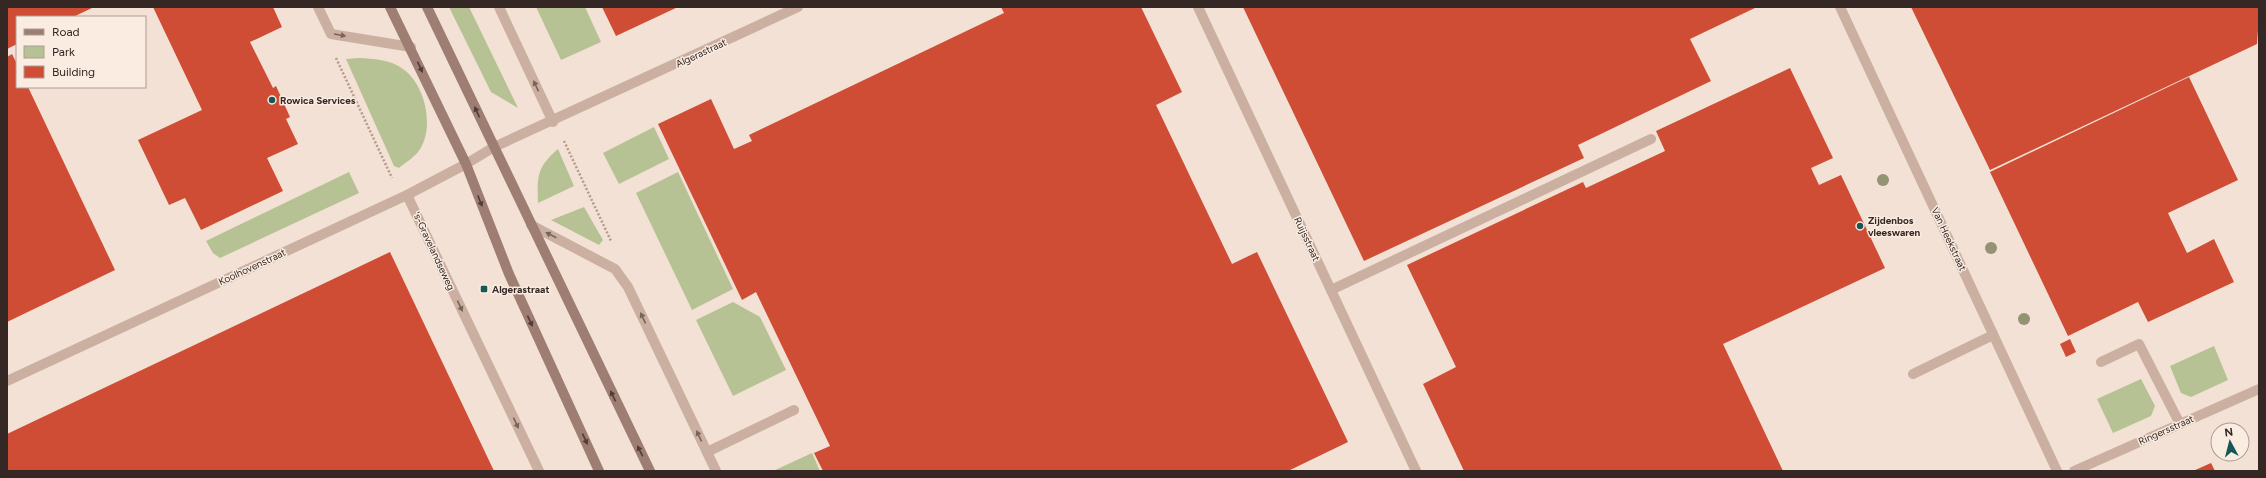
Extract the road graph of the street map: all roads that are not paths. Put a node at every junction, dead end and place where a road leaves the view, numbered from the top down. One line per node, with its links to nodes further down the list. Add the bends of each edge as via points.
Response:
1 (318, 7): 8 (street, one-way to 8, via 331,34)
2 (390, 7): 8 (main road)
3 (427, 7): 11 (main road, one-way to 3)
4 (499, 7): 9 (street, one-way to 4)
5 (798, 7): 9 (street, Algerastraat)
6 (1198, 7): 15 (street, Ruijsstraat)
7 (1840, 7): 16 (street, Van Heekstraat)
8 (411, 47): 12 (main road, one-way to 12)
9 (553, 122): 11 (street, Algerastraat)
10 (1651, 139): 15 (street)
11 (494, 147): 12 (street, Koolhovenstraat); 14 (main road)
12 (466, 164): 13 (street, Koolhovenstraat); 25 (main road, one-way to 25, via 508,274)
13 (407, 195): 19 (street, Koolhovenstraat); 24 (street, 's-Gravelandseweg, one-way to 24)
14 (531, 225): 23 (street, one-way to 14, via 628,287 615,269); 26 (main road, one-way to 14)
15 (1331, 290): 28 (street, Ruijsstraat)
16 (1993, 335): 18 (street); 29 (street, Van Heekstraat)
17 (2101, 362): 22 (street, via 2139,344)
18 (1913, 374)
19 (7, 381)
20 (2259, 389): 22 (street, Ringersstraat)
21 (794, 410): 23 (street)
22 (2180, 424): 30 (street, Ringersstraat)
23 (707, 452): 27 (street)
24 (539, 471)
25 (600, 471)
26 (650, 471)
27 (716, 471)
28 (1416, 471)
29 (2057, 471)
30 (2074, 471)

